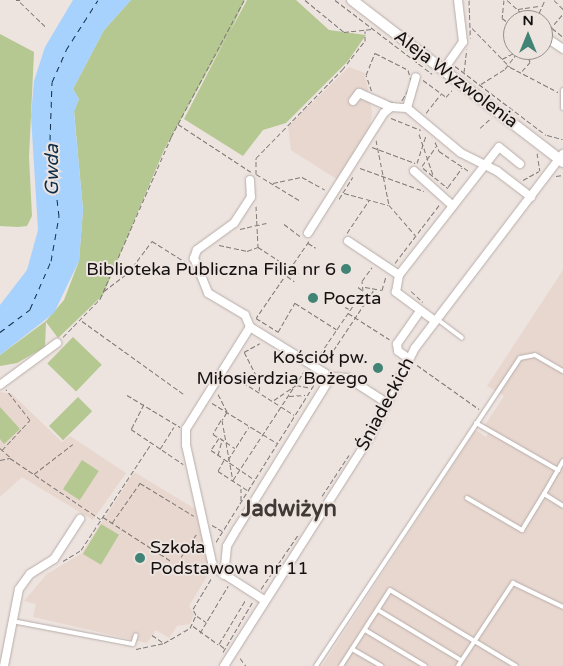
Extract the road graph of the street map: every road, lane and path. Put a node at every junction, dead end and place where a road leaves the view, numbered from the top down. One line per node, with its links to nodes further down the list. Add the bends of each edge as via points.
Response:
1 (16, 0): 11 (path)
2 (244, 0): 46 (path)
3 (305, 0): 21 (path, via 338,29)
4 (335, 0): 20 (path)
5 (352, 0): 26 (street, Aleja Wyzwolenia)
6 (458, 0): 26 (street, via 463,42)
7 (468, 0): 19 (path)
8 (505, 0): 14 (path)
9 (546, 0): 12 (path)
10 (554, 0): 13 (path)
11 (20, 1): 18 (path)
12 (540, 6): 14 (path); 15 (path)
13 (563, 9)
14 (518, 10)
15 (539, 10)
16 (563, 14): 17 (path)
17 (553, 26)
18 (47, 28)
19 (472, 28): 22 (path); 28 (path)
20 (372, 29): 21 (path); 26 (path)
21 (365, 31): 70 (path, via 365,41 342,70 261,149)
22 (502, 59): 25 (path)
23 (512, 60): 25 (path)
24 (529, 60): 27 (path)
25 (509, 65): 27 (path); 31 (path)
26 (444, 70): 28 (path); 57 (street, Aleja Wyzwolenia)
27 (522, 71): 32 (path)
28 (464, 72): 31 (path)
29 (416, 79): 33 (path, via 423,80); 39 (street)
30 (445, 84): 34 (path)
31 (479, 84): 50 (path)
32 (562, 92): 40 (lane)
33 (441, 94): 35 (path); 42 (path)
34 (460, 95)
35 (446, 97)
36 (374, 98): 36 (path, via 400,104 412,83 408,70 375,53 366,75)
37 (353, 101): 38 (street, via 359,93)
38 (391, 107): 39 (street); 75 (street)
39 (407, 108): 61 (street)
40 (563, 108)
41 (483, 112): 44 (path)
42 (423, 116)
43 (387, 117): 48 (path, via 410,123)
44 (491, 118): 45 (path); 47 (path)
45 (498, 123)
46 (178, 124): 70 (path); 107 (path)
47 (480, 128)
48 (419, 133): 49 (path, via 421,130); 53 (path)
49 (427, 135): 53 (path); 54 (path)
50 (546, 135): 51 (path); 52 (path, via 554,133)
51 (543, 139)
52 (562, 139)
53 (423, 144): 58 (path); 64 (path)
54 (437, 147): 58 (path); 63 (path)
55 (533, 150): 65 (path)
56 (367, 154): 66 (path, via 376,137)
57 (562, 158): 69 (street, Śniadeckich)
58 (428, 159): 64 (path); 68 (path)
59 (363, 161): 62 (path)
60 (520, 164): 61 (street, via 499,147)
61 (483, 166): 67 (street); 72 (street)
62 (359, 168): 66 (path); 74 (path)
63 (463, 168): 67 (path); 78 (path)
64 (418, 169): 78 (street)
65 (539, 170): 69 (path); 72 (path)
66 (382, 174): 73 (path); 80 (path)
67 (478, 174): 81 (street)
68 (433, 176)
69 (547, 176): 76 (street, Śniadeckich)
70 (254, 179): 71 (path); 86 (street, via 247,204)
71 (272, 183): 75 (path, via 302,177); 79 (path)
72 (513, 183): 76 (street)
73 (426, 192)
74 (344, 193): 80 (path); 82 (path)
75 (333, 195): 87 (street)
76 (531, 197): 115 (street, Śniadeckich)
77 (256, 198): 85 (path)
78 (444, 198): 81 (street); 88 (path)
79 (299, 200)
80 (389, 205): 88 (path)
81 (453, 206): 99 (street)
82 (334, 207)
83 (266, 223): 85 (path)
84 (284, 224): 90 (path)
85 (256, 225): 86 (path); 92 (path)
86 (224, 233): 91 (street)
87 (310, 234): 90 (path)
88 (416, 236): 97 (path)
89 (348, 241): 94 (street)
90 (308, 243): 93 (path); 95 (path)
91 (204, 246): 92 (path, via 226,244 247,251); 96 (street, via 194,258)
92 (258, 247): 95 (path)
93 (316, 248)
94 (375, 260): 97 (street); 103 (path, via 362,281)
95 (292, 268): 98 (path); 100 (path)
96 (196, 269): 107 (path, via 152,241 128,273); 117 (street, via 208,293 246,315)
97 (390, 269): 99 (street); 105 (path, via 382,290)
98 (298, 273)
99 (399, 275): 111 (street, via 396,292)
100 (286, 276): 101 (path); 118 (path, via 256,318 278,332 296,303)
101 (294, 281)
102 (358, 287): 104 (path)
103 (365, 287): 104 (path); 105 (path)
104 (363, 291): 109 (path)
105 (373, 291): 114 (path)
106 (411, 291): 111 (path)
107 (103, 292): 116 (path)
108 (348, 302): 109 (path)
109 (353, 305): 112 (path)
110 (345, 307): 112 (path)
111 (423, 307): 115 (street); 122 (street)
112 (350, 310): 113 (path)
113 (348, 313): 114 (path); 118 (path)
114 (355, 318): 122 (path); 127 (path, via 322,368)
115 (436, 320): 119 (lane); 123 (street, Śniadeckich)
116 (81, 321): 120 (path); 134 (path)
117 (250, 327): 121 (street); 125 (street)
118 (336, 329): 124 (path)
119 (462, 338)
120 (57, 342): 128 (street)
121 (274, 342): 124 (street); 132 (path, via 251,345 244,352 260,383)
122 (398, 344): 123 (street, via 398,351)
123 (407, 360): 139 (street, Śniadeckich); 143 (path)
124 (311, 365): 127 (street); 130 (path)
125 (224, 369): 129 (street); 132 (path)
126 (563, 371): 143 (lane, via 535,355 522,356)
127 (326, 373): 131 (path); 139 (street, via 348,378); 188 (street, via 237,529)
128 (1, 385): 157 (path, via 30,420)
129 (214, 385): 137 (street); 142 (path)
130 (296, 385): 131 (path); 136 (path); 138 (path)
131 (312, 388): 135 (path)
132 (259, 392): 138 (path)
133 (127, 395): 140 (path)
134 (185, 395)
135 (307, 395): 136 (path); 144 (path)
136 (289, 396): 141 (path)
137 (206, 399): 142 (path); 149 (street)
138 (273, 400): 141 (path)
139 (387, 402): 191 (street, Śniadeckich, via 371,435)
140 (144, 404): 147 (path); 154 (path, via 131,429)
141 (282, 406): 144 (path); 150 (path)
142 (227, 412): 145 (path); 148 (path)
143 (484, 412): 146 (lane)
144 (295, 415): 155 (path)
145 (222, 420): 151 (path, via 213,434); 152 (path)
146 (476, 423): 167 (lane); 212 (lane)
147 (175, 426): 149 (path); 158 (path)
148 (250, 426): 150 (path); 156 (path)
149 (186, 429): 165 (street)
150 (263, 435): 155 (path); 166 (path)
151 (220, 438): 152 (path); 160 (path); 160 (path, via 211,450)
152 (225, 441): 156 (path); 163 (path)
153 (73, 444): 168 (path)
154 (151, 444): 158 (path); 178 (path)
155 (278, 444): 169 (path)
156 (235, 448): 163 (path)
157 (1, 449): 161 (path)
158 (159, 449): 165 (path)
159 (351, 452): 174 (path)
160 (218, 455): 163 (path)
161 (10, 458): 162 (path); 168 (path)
162 (0, 460)
163 (226, 460): 166 (path); 170 (path); 170 (path, via 218,471)
164 (563, 461): 167 (lane)
165 (190, 468): 184 (street)
166 (240, 470): 169 (path); 170 (path)
167 (558, 470): 173 (lane)
168 (34, 475): 178 (path)
169 (255, 480): 172 (path)
170 (233, 481): 171 (path)
171 (241, 487): 172 (path); 176 (path)
172 (248, 491): 176 (path)
173 (544, 494): 175 (lane, via 522,530); 177 (lane)
174 (321, 498)
175 (467, 498)
176 (242, 502): 184 (path)
177 (563, 506)
178 (101, 518): 180 (path); 187 (path, via 81,550)
179 (80, 519): 195 (street, via 54,559 30,574 18,589)
180 (112, 523): 182 (path, via 140,483 194,516); 186 (path)
181 (301, 531): 190 (path, via 260,590)
182 (198, 533): 183 (path); 185 (path)
183 (200, 542)
184 (207, 554): 188 (street)
185 (182, 557)
186 (171, 561)
187 (61, 562)
188 (220, 573): 189 (street); 194 (path, via 193,609)
189 (232, 580): 191 (street); 196 (path)
190 (251, 585)
191 (264, 600): 210 (street, Śniadeckich)
192 (563, 607): 204 (lane, via 513,583)
193 (378, 610): 198 (lane); 204 (lane, via 390,590); 209 (lane)
194 (196, 616): 196 (path); 197 (path)
195 (12, 621): 201 (lane, via 132,644); 211 (street)
196 (206, 623): 200 (path)
197 (192, 625): 200 (path); 205 (path)
198 (365, 630): 208 (lane); 215 (lane)
199 (228, 632): 203 (path); 203 (path, via 249,596 254,600); 206 (path)
200 (200, 633): 206 (path)
201 (136, 634)
202 (152, 634): 205 (path)
203 (232, 635): 206 (path, via 224,648)
204 (473, 640): 209 (lane); 217 (lane)
205 (164, 643): 207 (path)
206 (219, 644)
207 (131, 648)
208 (352, 649): 213 (lane); 214 (lane)
209 (461, 660): 216 (lane)
210 (228, 665)
211 (4, 666)
212 (316, 666)
213 (341, 666)
214 (381, 666)
215 (425, 666)
216 (458, 666)
217 (516, 666)

